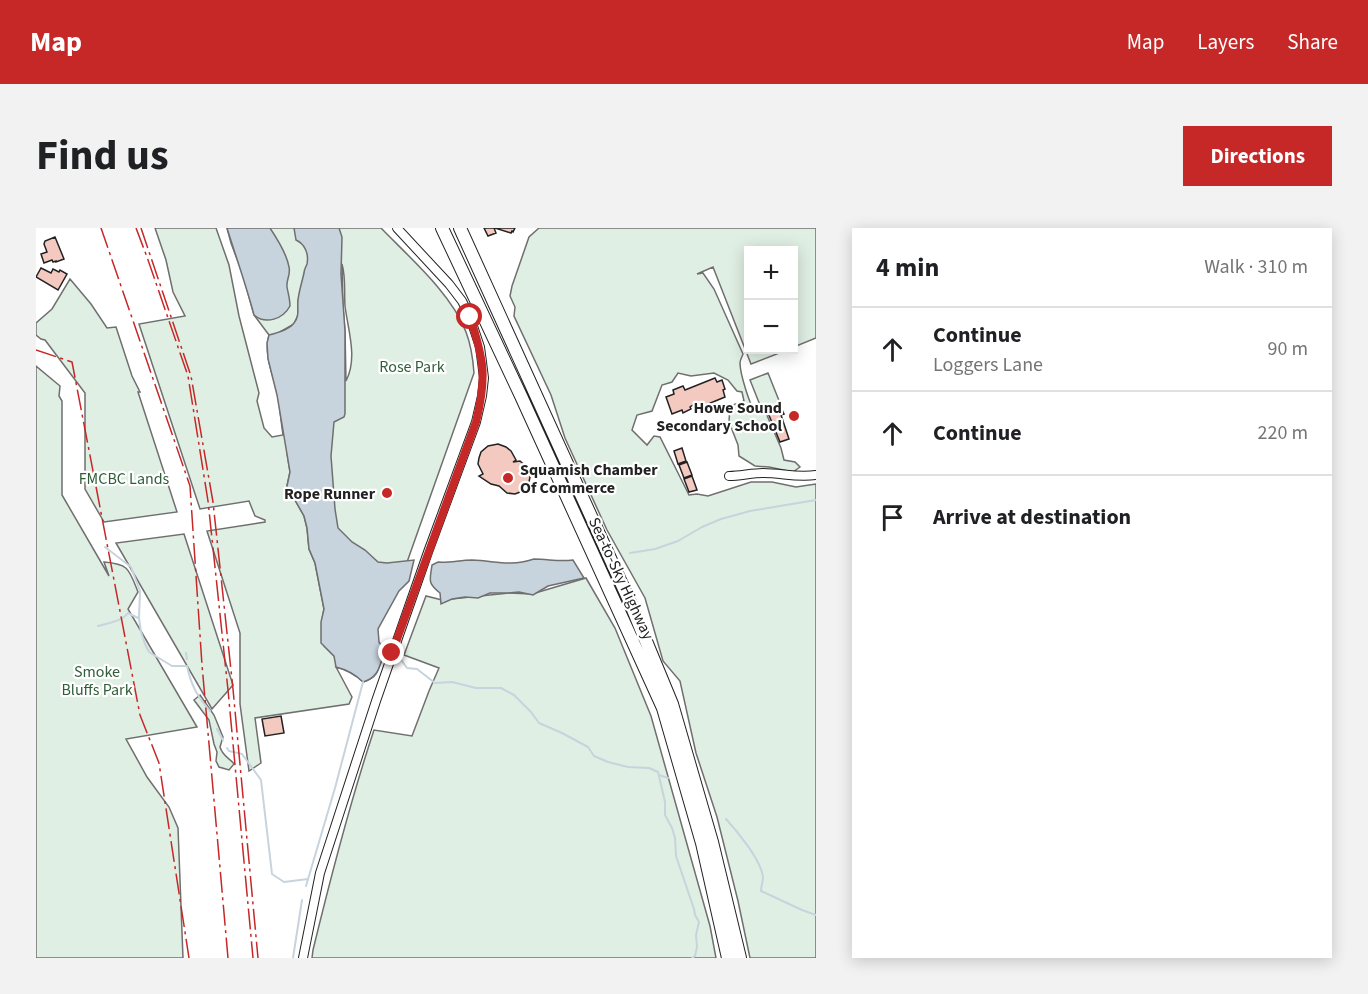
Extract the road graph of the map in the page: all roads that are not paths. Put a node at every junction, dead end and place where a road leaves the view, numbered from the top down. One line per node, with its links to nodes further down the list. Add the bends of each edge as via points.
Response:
1 (397, 228): 6 (street, via 462,301 480,347 482,396 323,862)
2 (442, 228): 7 (highway, Sea-to-Sky Highway, via 663,708 702,843)
3 (460, 228): 8 (highway, Sea-to-Sky Highway, via 629,600 672,704)
4 (816, 475): 5 (street, via 760,472)
5 (729, 476)
6 (303, 958)
7 (728, 958)
8 (740, 958)

